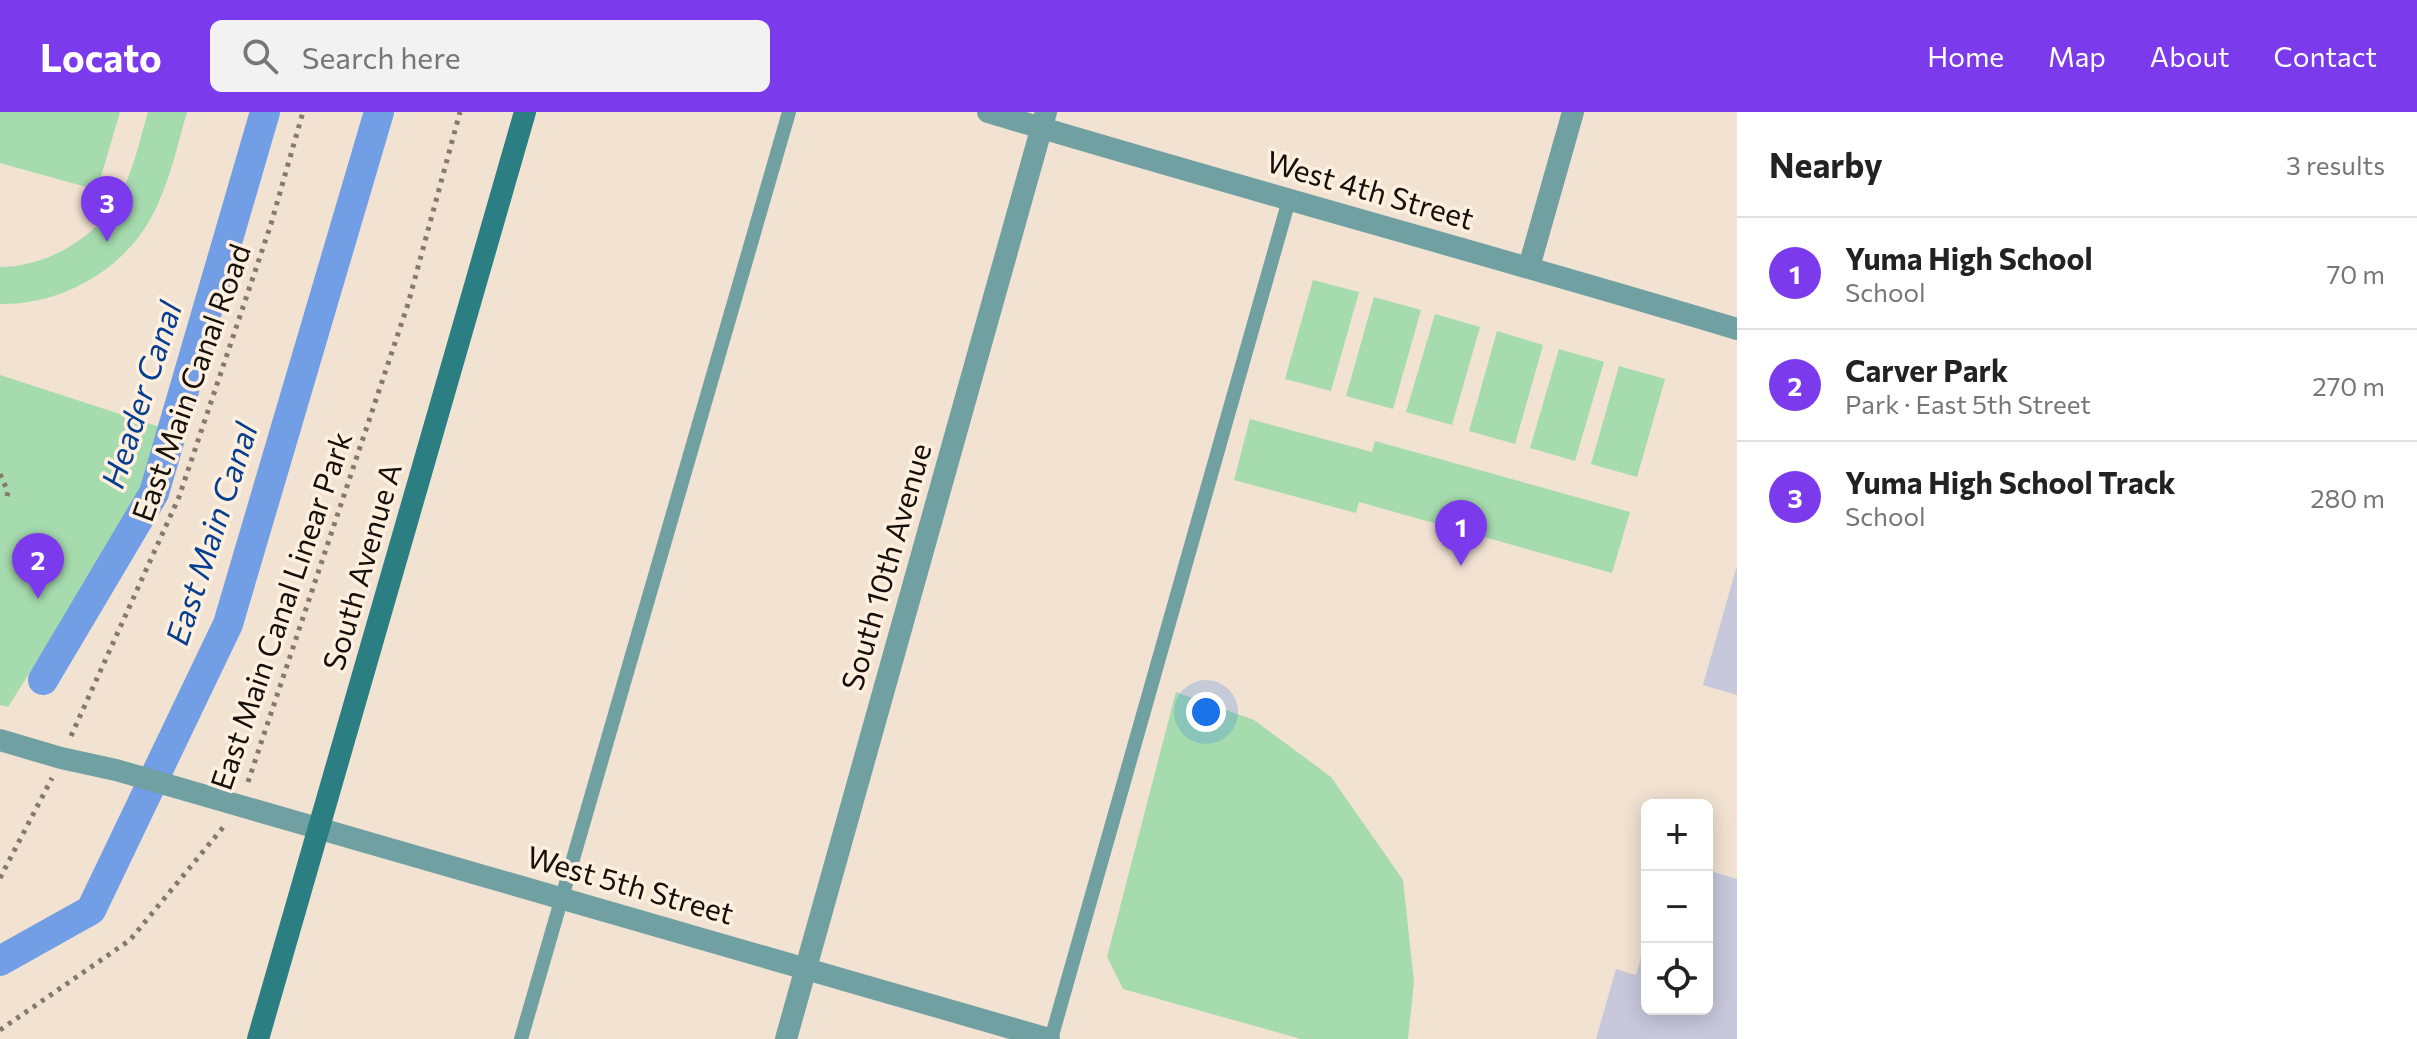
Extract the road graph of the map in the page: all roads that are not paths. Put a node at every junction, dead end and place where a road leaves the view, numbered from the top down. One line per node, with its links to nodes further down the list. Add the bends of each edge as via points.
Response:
1 (525, 112): 10 (main road, South Avenue A)
2 (789, 112): 11 (lane)
3 (988, 112): 5 (street, West 4th Street)
4 (1573, 112): 7 (street)
5 (1043, 120): 6 (street, West 4th Street); 12 (street, South 10th Avenue)
6 (1289, 200): 7 (street, West 4th Street); 16 (lane)
7 (1529, 267): 8 (street, West 4th Street)
8 (1737, 329)
9 (0, 740): 10 (street, West 5th Street)
10 (319, 830): 11 (street, West 5th Street); 13 (main road, South Avenue A)
11 (561, 897): 12 (street, West 5th Street); 14 (lane)
12 (806, 968): 15 (street, South 10th Avenue); 16 (street, West 5th Street)
13 (258, 1039)
14 (521, 1039)
15 (786, 1039)
16 (1050, 1039)

